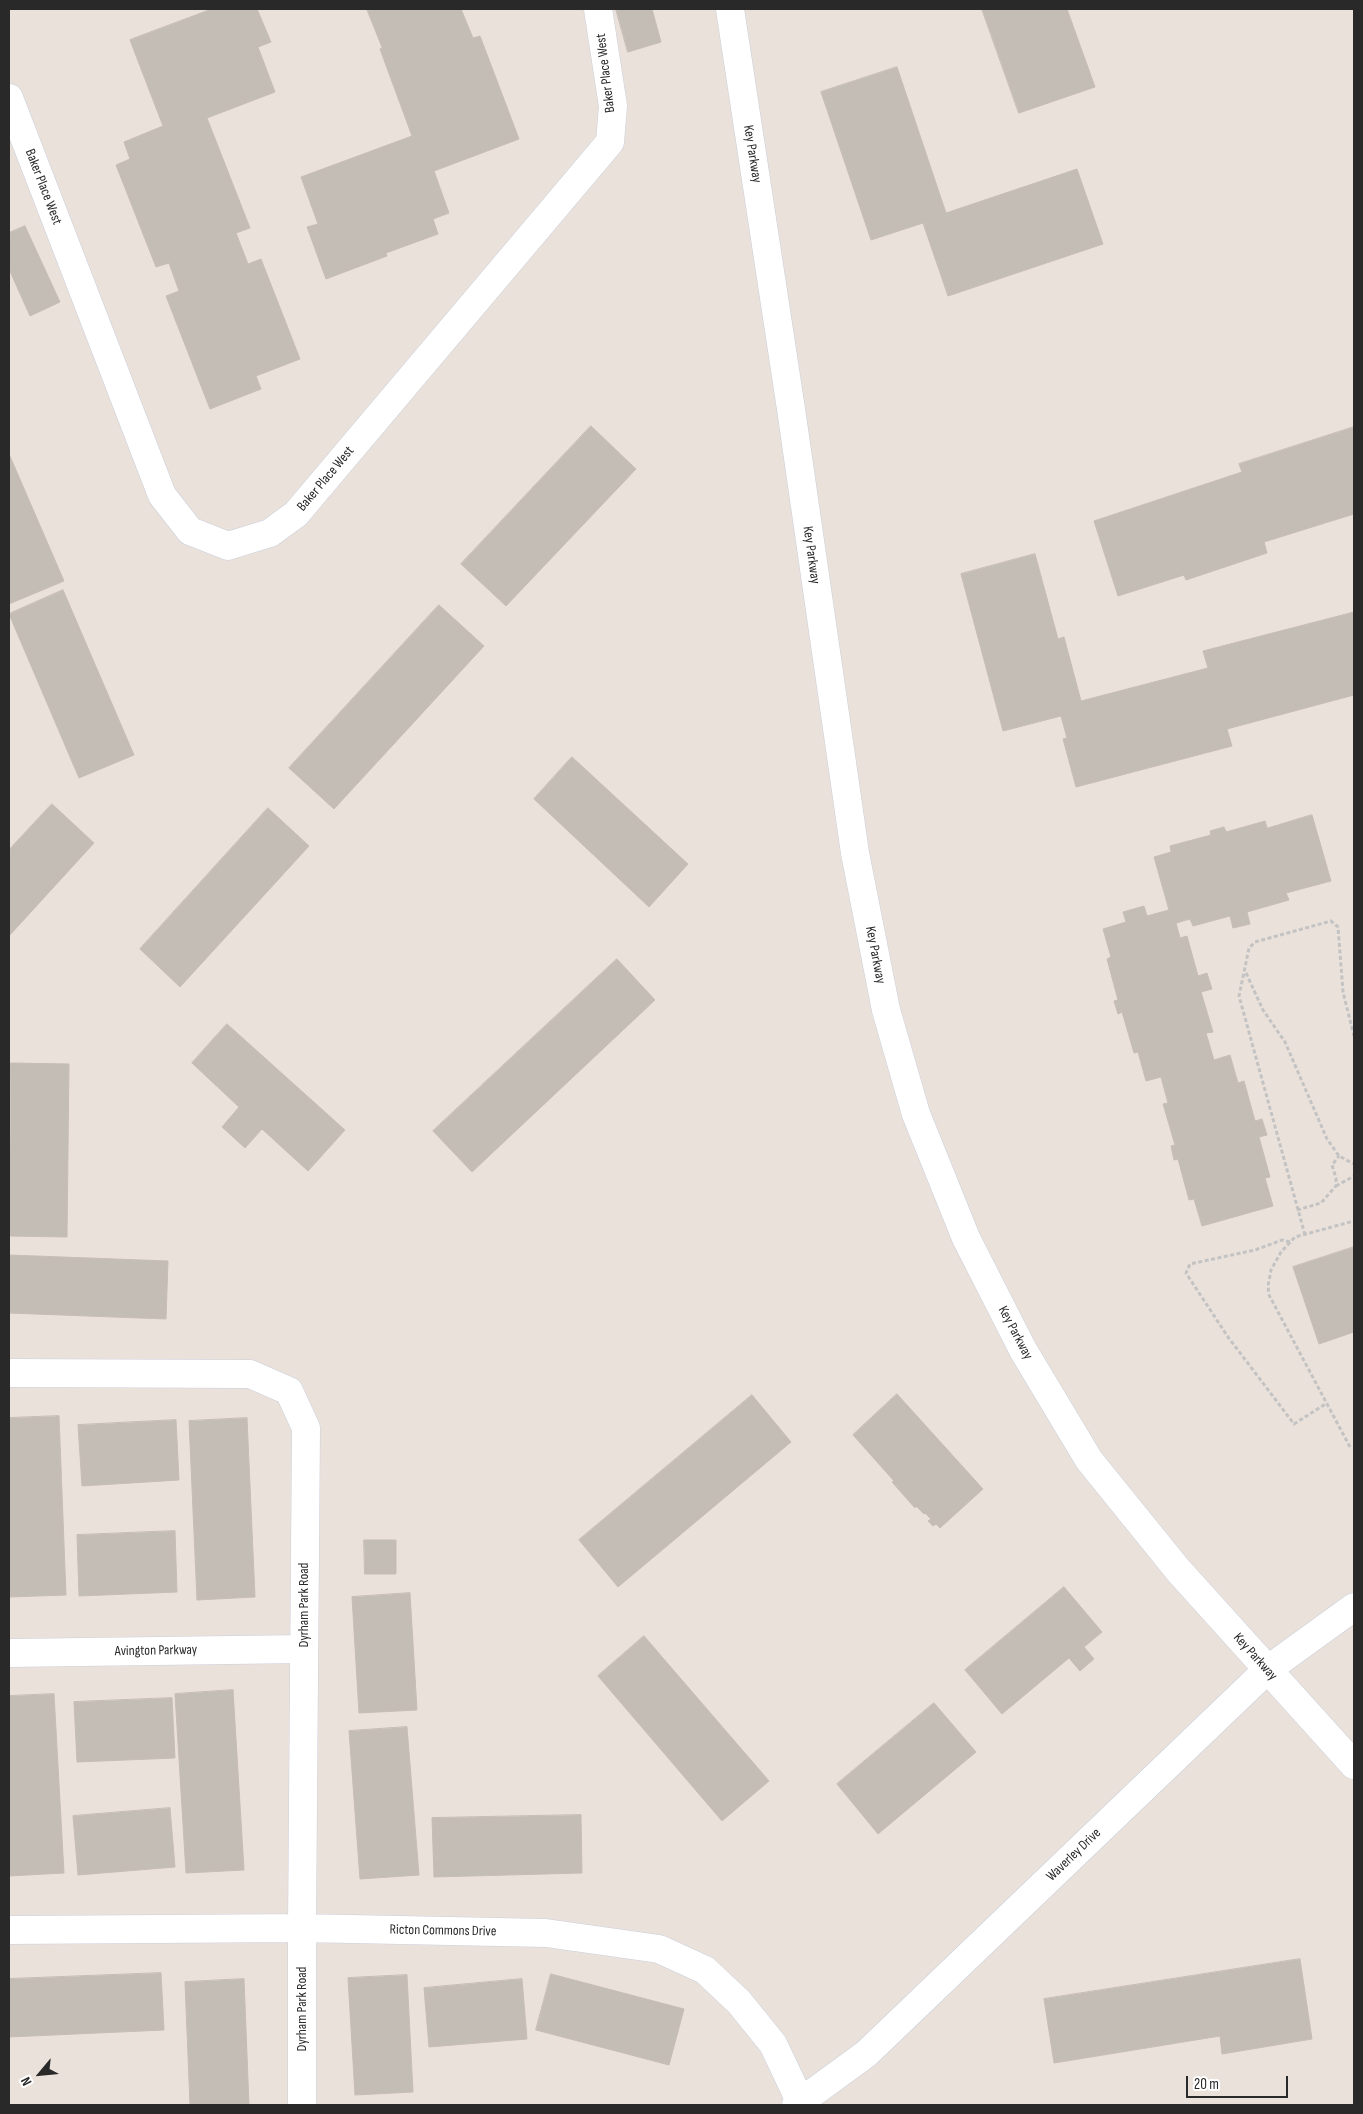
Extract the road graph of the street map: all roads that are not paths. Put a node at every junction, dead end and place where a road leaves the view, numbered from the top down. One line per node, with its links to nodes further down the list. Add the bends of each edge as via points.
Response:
1 (598, 9): 3 (street, Baker Place West, via 613,106 610,142 296,514 270,533 228,546 190,532 162,495)
2 (730, 9): 8 (street, Key Parkway, via 855,853 886,1010 916,1114 966,1238 1023,1350 1090,1460 1178,1570)
3 (9, 98)
4 (9, 1373): 6 (street, Dyrham Park Road, via 250,1374 289,1391 306,1428)
5 (1354, 1608): 8 (street, Waverley Drive)
6 (304, 1650): 7 (street, Avington Parkway); 10 (street, Dyrham Park Road)
7 (9, 1653)
8 (1267, 1670): 9 (street, Key Parkway); 12 (street, Waverley Drive, via 906,2018 866,2054)
9 (1354, 1765)
10 (302, 1928): 11 (street, Ricton Commons Drive); 12 (street, Ricton Commons Drive, via 546,1933 659,1949 705,1970 739,2002 773,2044); 13 (street, Dyrham Park Road)
11 (9, 1930)
12 (799, 2104)
13 (302, 2105)

